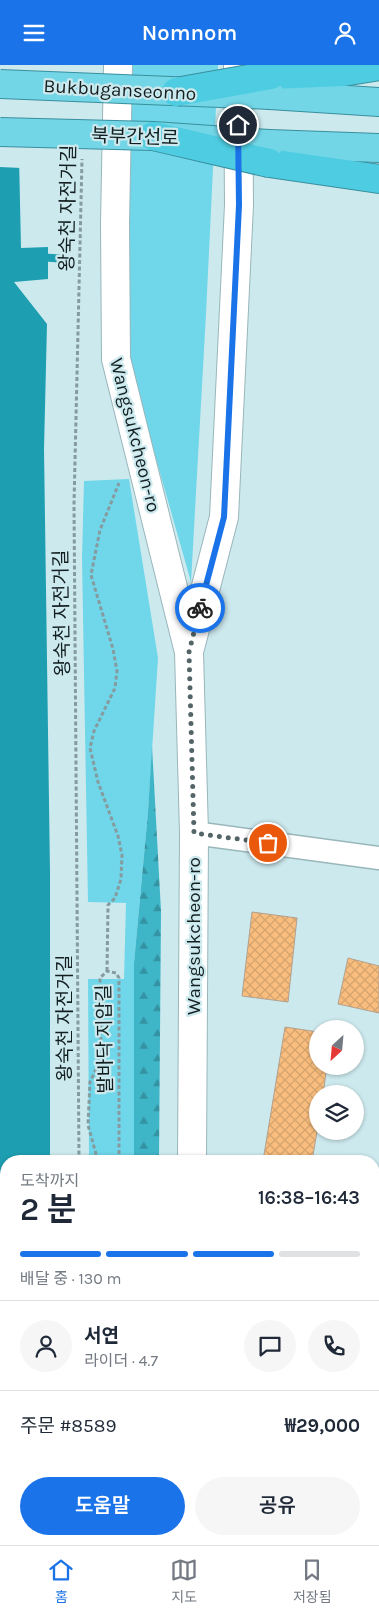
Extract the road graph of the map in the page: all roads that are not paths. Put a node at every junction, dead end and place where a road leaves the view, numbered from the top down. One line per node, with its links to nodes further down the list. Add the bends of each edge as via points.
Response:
1 (118, 65): 11 (street, Wangsukcheon-ro, via 116,359)
2 (238, 65): 11 (street, Wangsukcheon-ro, via 239,205 224,517)
3 (379, 66): 5 (highway)
4 (0, 84): 5 (highway, Bukbuganseonno, bridge, via 176,92)
5 (271, 85): 6 (highway)
6 (379, 102)
7 (0, 132): 9 (highway, 북부간선로, bridge, via 153,136)
8 (379, 148): 9 (highway)
9 (269, 154): 10 (highway)
10 (379, 179)
11 (189, 652): 12 (street, Wangsukcheon-ro)
12 (194, 833): 13 (street); 14 (street, Wangsukcheon-ro)
13 (379, 858)
14 (192, 1155)

